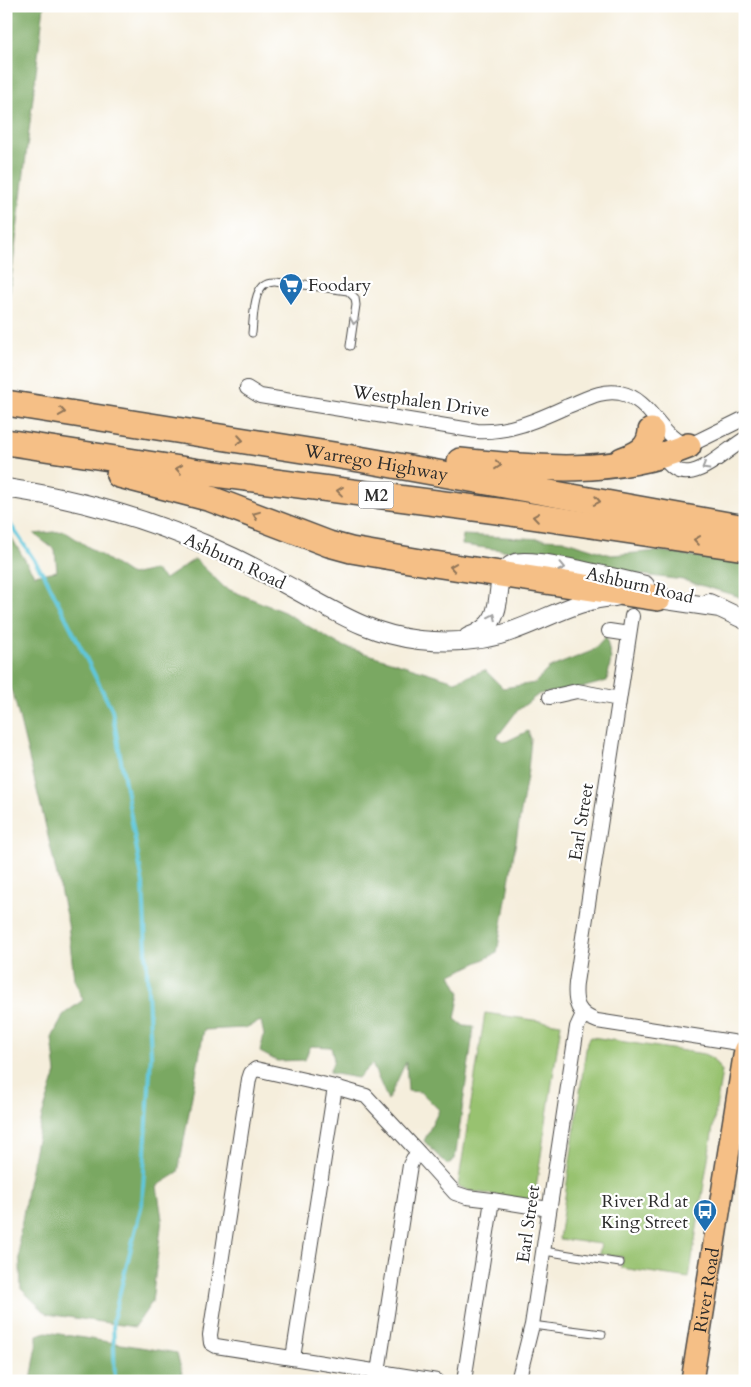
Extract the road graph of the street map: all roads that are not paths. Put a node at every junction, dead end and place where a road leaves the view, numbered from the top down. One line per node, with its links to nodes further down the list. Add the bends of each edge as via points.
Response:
1 (252, 333): 2 (lane, one-way to 2, via 258,292 264,283 270,281 348,291 355,298 356,305)
2 (350, 346)
3 (246, 388): 5 (street, Westphalen Drive, via 260,396 492,432 518,426 603,393 623,394)
4 (6, 403): 13 (highway, Warrego Highway / M2, one-way to 13)
5 (644, 405): 7 (street); 10 (street, Westphalen Drive, via 676,441)
6 (745, 418): 10 (street)
7 (652, 431): 12 (street); 14 (highway, via 648,444 636,455)
8 (745, 439): 12 (street, one-way to 12, via 695,472 676,470)
9 (6, 442): 17 (highway, Warrego Highway / M2, one-way to 9)
10 (688, 446): 12 (highway)
11 (6, 454): 18 (highway, one-way to 11, via 351,550 228,504 177,489)
12 (663, 456): 14 (highway, via 622,465)
13 (359, 459): 14 (highway, one-way to 14, via 380,452 502,466); 16 (highway, Warrego Highway / M2, one-way to 16)
14 (585, 468)
15 (12, 489): 25 (street, Ashburn Road, via 112,512 190,538 274,577 344,618 376,631 412,639)
16 (745, 528)
17 (745, 548)
18 (501, 574): 19 (highway); 20 (street, Ashburn Road, one-way to 20, via 517,562 540,562 670,590); 25 (street, Ashburn Road, one-way to 18, via 478,633 491,622 496,612)
19 (658, 598): 20 (street, Ashburn Road); 25 (street, Ashburn Road, via 603,598 568,607 491,638)
20 (720, 608): 22 (street, Ashburn Road)
21 (632, 616): 24 (street, Earl Street)
22 (745, 620)
23 (609, 631): 24 (street)
24 (629, 634): 27 (street, Earl Street)
25 (458, 640)
26 (550, 697): 27 (street, via 577,692)
27 (619, 699): 28 (street, Earl Street, via 576,983 577,1004)
28 (583, 1014): 29 (street, via 597,1021); 35 (street, Earl Street, via 577,1027)
29 (745, 1044)
30 (745, 1050): 32 (main road, River Road)
31 (335, 1087): 33 (street, via 366,1096); 40 (street); 40 (street, via 261,1069 251,1073 210,1335 211,1343 216,1346)
32 (738, 1133): 45 (main road, River Road)
33 (419, 1153): 34 (street, via 456,1192); 41 (street, via 410,1165)
34 (492, 1200): 35 (street); 43 (street)
35 (550, 1209): 36 (street, Earl Street)
36 (544, 1252): 37 (lane); 38 (street, Earl Street)
37 (620, 1263)
38 (532, 1325): 39 (lane); 44 (street, Earl Street)
39 (602, 1334)
40 (293, 1358): 41 (street)
41 (378, 1372): 42 (street)
42 (437, 1381)
43 (464, 1381)
44 (518, 1381)
45 (692, 1381)

